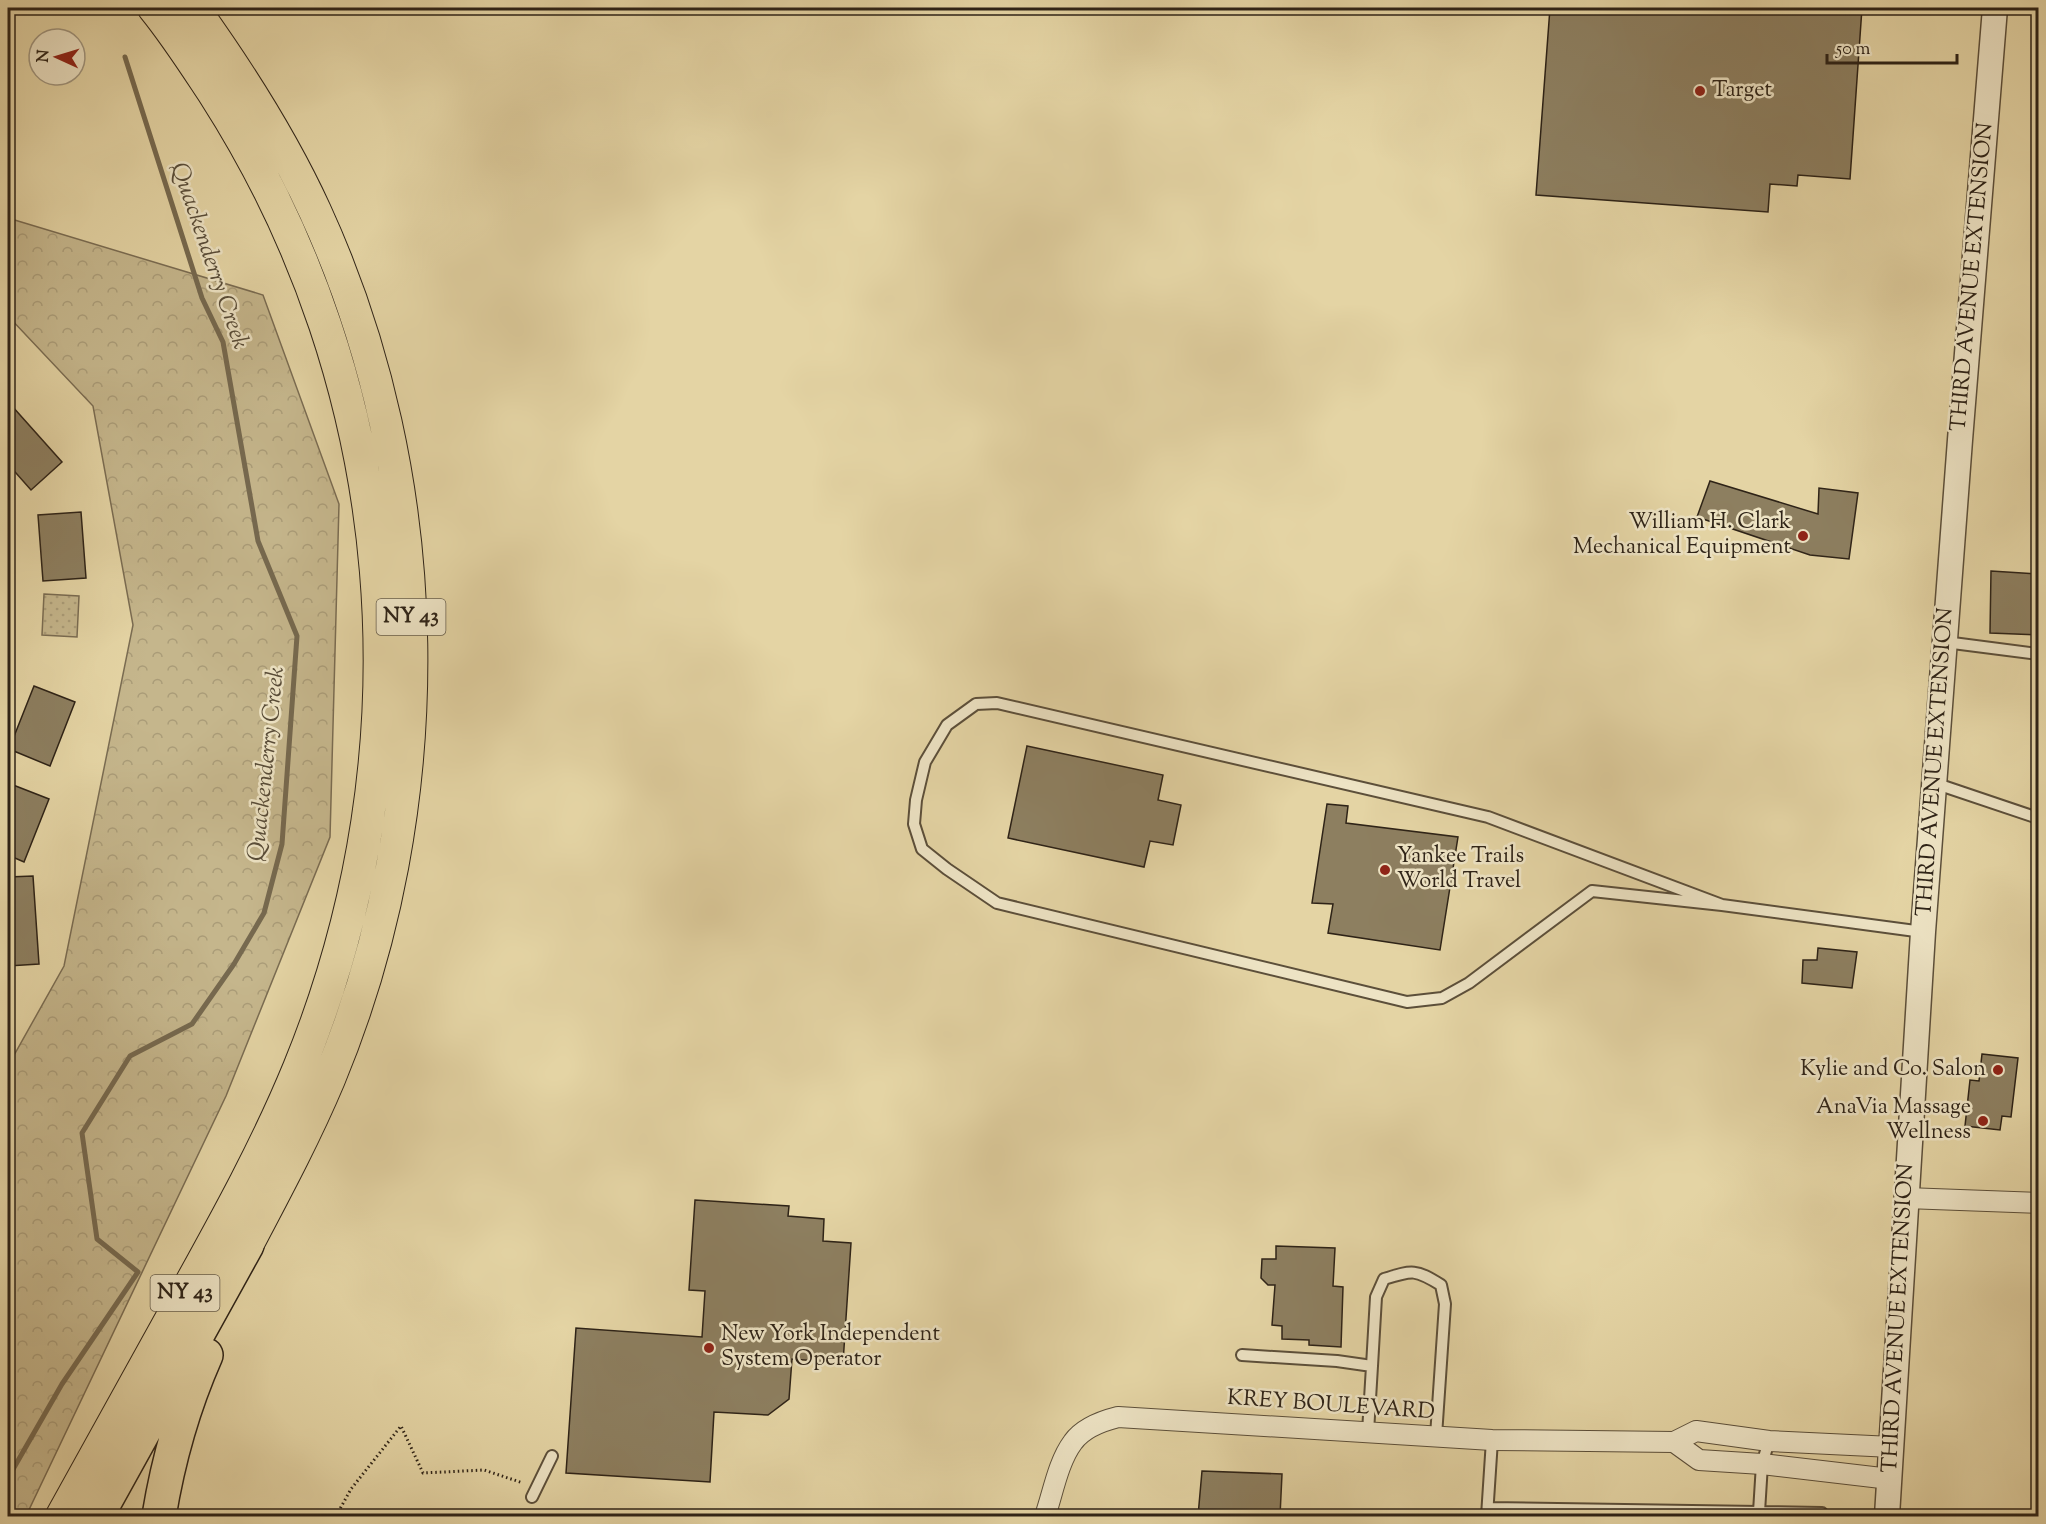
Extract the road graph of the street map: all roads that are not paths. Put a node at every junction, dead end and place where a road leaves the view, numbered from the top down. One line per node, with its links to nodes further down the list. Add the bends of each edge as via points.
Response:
1 (154, 8): 28 (main road, NY 43, via 203,77 260,171 287,225 331,341 362,463 371,522 378,580 380,702 375,764 356,885 328,986 300,1065 250,1174)
2 (193, 8): 12 (main road, NY 43, via 256,100 288,156 340,272 379,394 393,457 409,578 412,703 407,767 387,892 372,953 330,1077)
3 (1995, 8): 4 (street, THIRD AVENUE EXTENSION)
4 (1945, 642): 5 (lane); 6 (street, THIRD AVENUE EXTENSION)
5 (2038, 654)
6 (1934, 783): 7 (lane); 9 (street, THIRD AVENUE EXTENSION)
7 (2038, 818)
8 (1722, 905): 8 (lane, via 1488,817 997,703 976,704 947,725 925,762 916,800 914,824 922,849 997,903 1407,1002 1442,998 1469,983 1592,891); 9 (lane)
9 (1923, 932): 10 (street, THIRD AVENUE EXTENSION)
10 (1906, 1198): 11 (street); 20 (street, THIRD AVENUE EXTENSION)
11 (2038, 1203)
12 (247, 1245): 29 (highway); 30 (highway, via 233,1302 183,1413)
13 (1242, 1355): 14 (lane)
14 (1372, 1366): 15 (lane); 16 (lane, via 1376,1298 1384,1279 1420,1272 1441,1285 1445,1304)
15 (1368, 1432): 16 (street, KREY BOULEVARD); 31 (street, KREY BOULEVARD, via 1118,1417 1102,1421 1074,1440)
16 (1436, 1436): 17 (street, KREY BOULEVARD)
17 (1492, 1440): 19 (street, KREY BOULEVARD); 25 (lane)
18 (1769, 1441): 19 (street, KREY BOULEVARD, via 1696,1431); 20 (street, KREY BOULEVARD); 22 (lane)
19 (1674, 1442): 22 (street, via 1699,1460)
20 (1892, 1447): 23 (street, THIRD AVENUE EXTENSION)
21 (552, 1456): 24 (lane)
22 (1762, 1464): 23 (street); 26 (lane)
23 (1890, 1479): 32 (street, THIRD AVENUE EXTENSION)
24 (534, 1493)
25 (1487, 1512): 26 (lane)
26 (1759, 1512): 27 (lane)
27 (1822, 1513)
28 (62, 1516)
29 (97, 1516)
30 (159, 1516)
31 (1045, 1516)
32 (1887, 1516)

